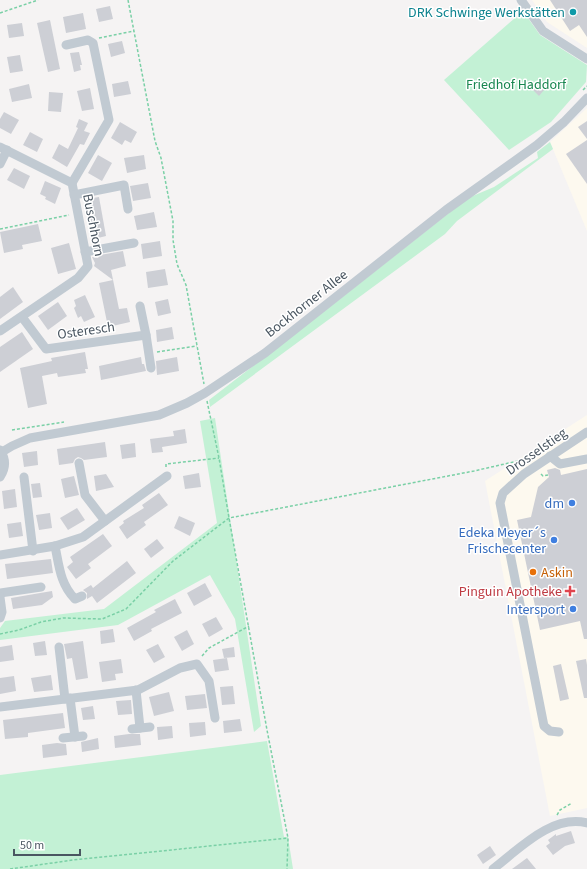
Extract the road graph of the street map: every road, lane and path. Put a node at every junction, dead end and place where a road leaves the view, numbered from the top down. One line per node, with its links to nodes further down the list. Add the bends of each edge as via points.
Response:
1 (38, 0): 4 (path)
2 (128, 0): 5 (path)
3 (521, 0): 8 (street, via 543,31)
4 (0, 13)
5 (134, 31): 6 (path, via 101,37); 23 (path, via 173,221 177,264 186,285)
6 (93, 43): 7 (street, via 88,40); 12 (street, via 109,120)
7 (66, 44)
8 (587, 59)
9 (587, 98): 26 (street, Bockhorner Allee, via 537,145 446,210 265,353)
10 (4, 148): 11 (street); 12 (street, Buschhorn)
11 (0, 164)
12 (72, 183): 13 (street, Buschhorn)
13 (74, 195): 14 (street, via 124,185); 15 (street, Buschhorn)
14 (128, 209)
15 (77, 213): 16 (path); 18 (street, Buschhorn)
16 (0, 229)
17 (134, 243): 18 (street)
18 (85, 252): 20 (street, Buschhorn, via 88,266 84,273)
19 (140, 306): 22 (street)
20 (22, 316): 21 (street, Buschhorn); 22 (street, Osteresch, via 46,349)
21 (0, 331)
22 (146, 335): 24 (street)
23 (197, 346): 24 (path); 26 (path)
24 (149, 353): 25 (street)
25 (151, 368)
26 (203, 388): 30 (street, Bockhorner Allee, via 187,403 159,415 30,438); 32 (path)
27 (65, 422): 28 (path)
28 (12, 430)
29 (587, 432): 31 (street, Drosselstieg)
30 (1, 451): 39 (street, Bockhorner Allee, via 4,466)
31 (550, 456): 33 (street, via 560,464); 60 (street, Drosselstieg, via 502,493 500,502 544,726 550,731)
32 (219, 458): 37 (path, via 166,464); 41 (path)
33 (587, 459)
34 (522, 460): 41 (path)
35 (79, 463): 42 (street, via 85,495)
36 (548, 475): 38 (path)
37 (167, 476): 42 (street)
38 (543, 476)
39 (0, 477)
40 (24, 477): 44 (street)
41 (229, 518): 51 (path); 52 (path, via 173,561 126,609 102,619 63,618)
42 (105, 521): 43 (street, via 83,537)
43 (55, 546): 44 (street); 48 (street, via 63,582 75,598)
44 (33, 551): 45 (street)
45 (0, 555)
46 (41, 587): 47 (street)
47 (0, 593)
48 (82, 596)
49 (0, 597): 50 (street)
50 (0, 618)
51 (248, 626): 54 (path, via 209,648); 65 (path)
52 (0, 634)
53 (58, 646): 56 (street)
54 (197, 664): 55 (street, via 180,668); 58 (street, via 210,681)
55 (136, 690): 56 (street); 59 (street)
56 (67, 699): 57 (street); 61 (street, via 79,736)
57 (0, 707)
58 (215, 718)
59 (141, 728)
60 (558, 732)
61 (63, 738)
62 (572, 802): 64 (path, via 560,810 556,817)
63 (587, 823): 64 (street, via 578,821)
64 (556, 825): 68 (street, via 541,832)
65 (288, 838): 66 (path); 67 (path)
66 (10, 869)
67 (287, 869)
68 (493, 869)

